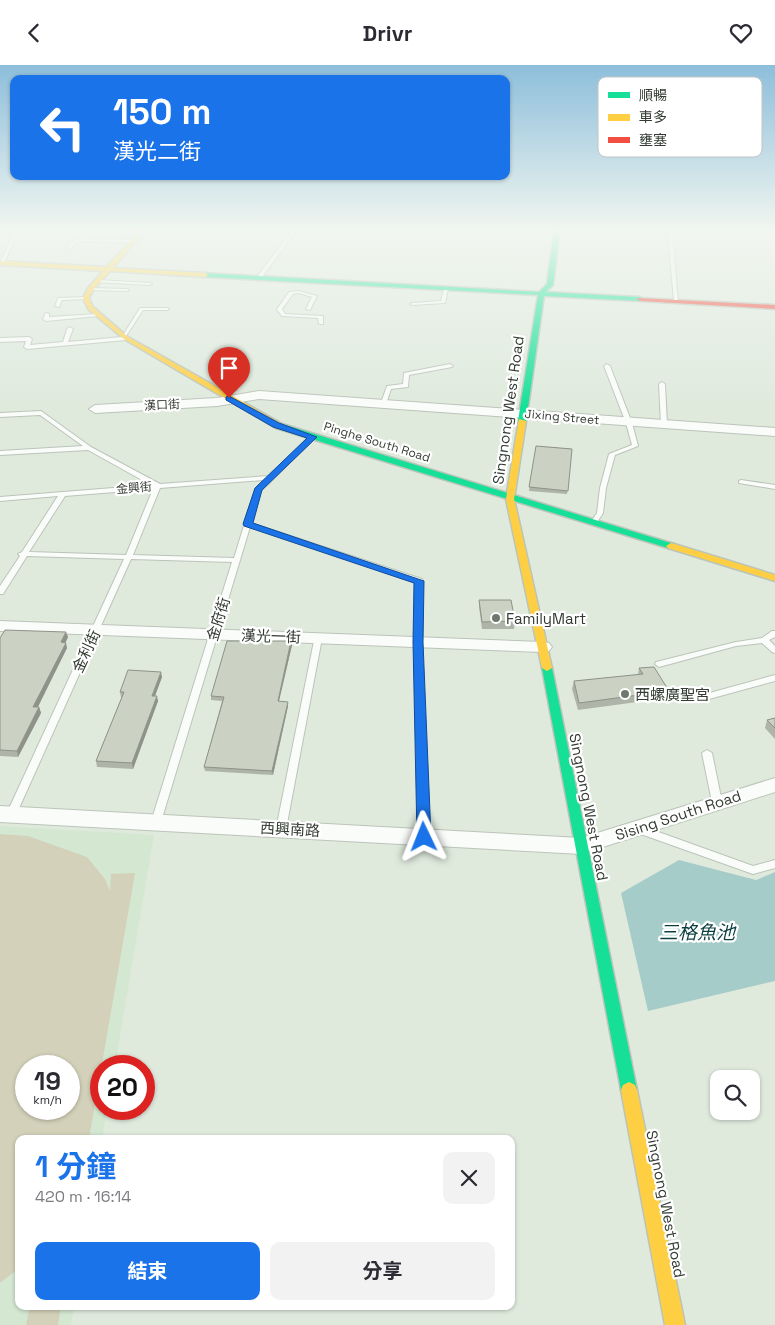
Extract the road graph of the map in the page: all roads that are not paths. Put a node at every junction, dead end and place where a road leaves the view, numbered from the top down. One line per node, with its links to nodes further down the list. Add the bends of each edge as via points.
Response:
1 (91, 289): 18 (main road, Pinghe South Road, via 90,308)
2 (446, 289): 12 (lane, via 443,302)
3 (538, 289): 30 (main road, Singnong West Road)
4 (89, 290): 13 (lane, via 60,299)
5 (119, 290): 6 (lane)
6 (126, 290)
7 (296, 290): 19 (lane, via 279,309 284,315 321,317)
8 (307, 290): 16 (lane, via 315,296)
9 (546, 290): 11 (main road)
10 (675, 290): 11 (lane)
11 (676, 302): 14 (main road)
12 (412, 304)
13 (57, 306)
14 (775, 308)
15 (167, 309): 21 (lane, via 142,309)
16 (308, 309)
17 (47, 314): 18 (lane, via 46,319)
18 (98, 315): 21 (main road, Pinghe South Road)
19 (321, 323)
20 (70, 329): 23 (lane)
21 (125, 337): 23 (lane); 27 (main road, Pinghe South Road)
22 (0, 340): 23 (lane, via 29,339 27,347)
23 (66, 344)
24 (450, 366): 28 (lane, via 406,374 406,386 389,387)
25 (607, 366): 32 (lane)
26 (662, 384): 33 (lane)
27 (229, 398): 28 (street, Jixing Street, via 259,395); 29 (street, 漢口街, via 217,402); 35 (main road, Pinghe South Road, via 276,425)
28 (384, 403): 30 (street, Jixing Street)
29 (95, 409)
30 (522, 414): 32 (street, Jixing Street); 44 (main road, Singnong West Road)
31 (0, 415): 36 (lane, via 41,413)
32 (629, 423): 33 (street, Jixing Street); 45 (lane, via 634,446 612,454 600,513)
33 (664, 425): 34 (street, Jixing Street)
34 (775, 432)
35 (313, 437): 38 (lane, 金府街); 44 (main road, Pinghe South Road)
36 (89, 448): 37 (lane); 40 (lane)
37 (0, 453)
38 (268, 478): 40 (lane, 金興街); 46 (lane, 金府街, via 258,490)
39 (741, 482): 41 (lane)
40 (158, 486): 42 (lane, 金興街); 48 (lane, 金利街)
41 (775, 487)
42 (63, 494): 43 (lane, 金興街); 47 (lane)
43 (0, 499)
44 (510, 499): 45 (main road, Pinghe South Road); 59 (main road, Singnong West Road)
45 (594, 523): 50 (main road, Pinghe South Road)
46 (248, 524): 49 (lane, 金府街); 58 (lane, via 419,581)
47 (22, 554): 48 (lane); 51 (lane)
48 (128, 558): 49 (lane); 53 (lane, 金利街)
49 (236, 560): 55 (lane, 金府街)
50 (775, 578)
51 (0, 592)
52 (0, 626): 53 (street, 漢光一街)
53 (96, 630): 55 (street, 漢光一街); 67 (lane, 金利街)
54 (775, 633): 57 (lane)
55 (214, 634): 56 (street, 漢光一街); 68 (lane, 金府街)
56 (318, 638): 58 (street, 漢光一街); 70 (lane)
57 (764, 640): 60 (lane); 61 (lane)
58 (418, 642): 59 (street, 漢光一街); 71 (lane)
59 (543, 647): 72 (main road, Singnong West Road)
60 (775, 651)
61 (660, 664)
62 (775, 679): 63 (lane)
63 (709, 696)
64 (707, 753): 66 (lane)
65 (775, 785): 66 (street, Sising South Road)
66 (717, 802): 69 (street, Sising South Road)
67 (6, 814): 68 (street, 西興南路)
68 (156, 821): 70 (street, 西興南路)
69 (636, 828): 72 (street, Sising South Road); 73 (lane, via 753,869)
70 (281, 829): 71 (street, 西興南路)
71 (424, 837): 72 (street, 西興南路)
72 (581, 846): 74 (main road, Singnong West Road)
73 (775, 863)
74 (674, 1325)

